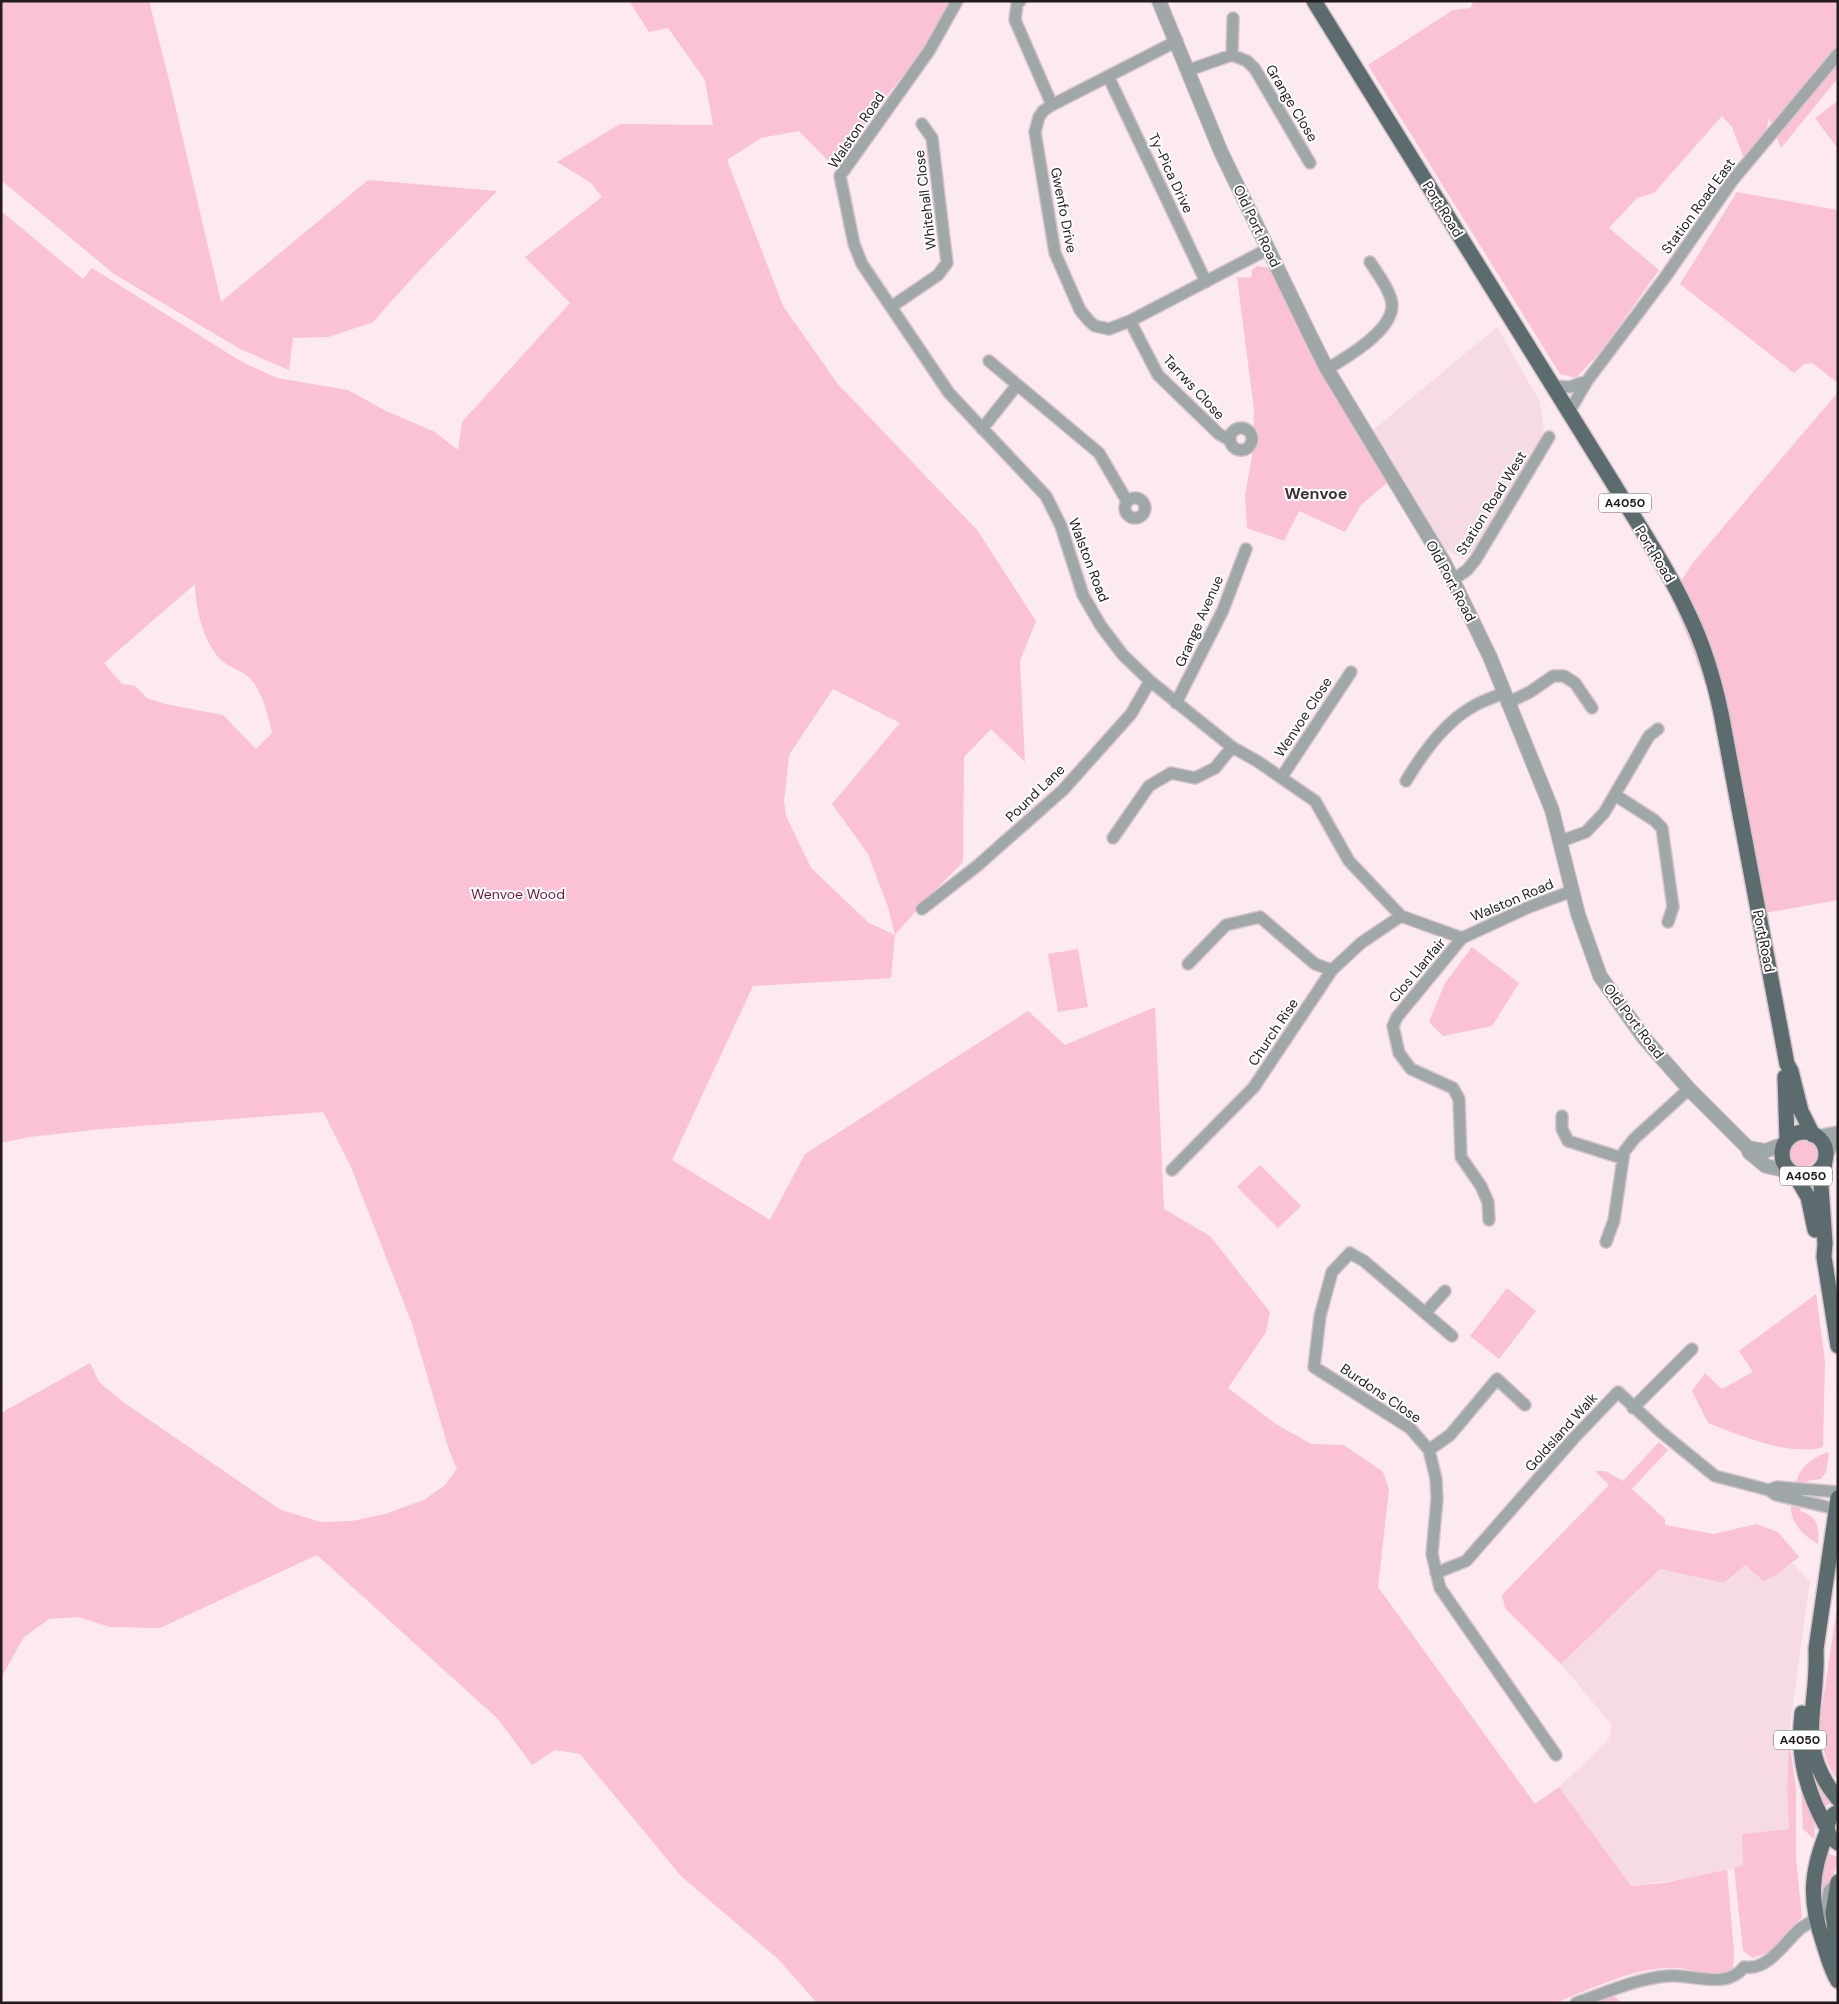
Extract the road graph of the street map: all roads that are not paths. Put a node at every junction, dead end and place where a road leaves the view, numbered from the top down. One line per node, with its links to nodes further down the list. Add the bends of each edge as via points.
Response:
1 (957, 1): 17 (street, Walston Road, via 929,51 840,176 858,256)
2 (1020, 1): 11 (street, via 1015,20)
3 (1159, 1): 6 (street, Old Port Road)
4 (1314, 1): 23 (main road, Port Road / A4050)
5 (1233, 18): 8 (street)
6 (1177, 41): 9 (street, Old Port Road); 10 (street, Gwenfo Drive)
7 (1838, 54): 21 (street, Station Road East, via 1732,181)
8 (1232, 56): 9 (street); 13 (street, Grange Close, via 1247,61 1255,69)
9 (1189, 70): 14 (street, Old Port Road, via 1221,152)
10 (1108, 76): 11 (street, Gwenfo Drive); 16 (street, Ty-Pica Drive)
11 (1052, 105): 18 (street, Gwenfo Drive, via 1043,110 1035,132 1055,253 1080,310 1089,321 1109,329)
12 (922, 124): 17 (street, Whitehall Close, via 932,138 947,263 938,275)
13 (1310, 162)
14 (1268, 249): 16 (street, Gwenfo Drive); 20 (street, Old Port Road)
15 (1370, 262): 20 (street, via 1392,300 1392,310 1377,333)
16 (1206, 282): 18 (street, Gwenfo Drive)
17 (891, 308): 25 (street, Walston Road, via 949,394)
18 (1130, 321): 27 (street, Tarrws Close, via 1158,374 1219,434)
19 (989, 360): 22 (street)
20 (1327, 369): 30 (street, Old Port Road)
21 (1587, 381): 23 (street, via 1570,387); 24 (street, Station Road East)
22 (1017, 385): 25 (street); 28 (street, via 1099,453)
23 (1552, 386): 24 (main road, Port Road / A4050)
24 (1569, 412): 50 (main road, Port Road / A4050, via 1675,588 1712,674)
25 (982, 429): 32 (street, Walston Road, via 1046,496 1061,526 1083,595 1100,626 1122,655)
26 (1549, 437): 30 (street, Station Road West, via 1476,559)
27 (1230, 440)
28 (1127, 501)
29 (1246, 549): 34 (street, Grange Avenue, via 1223,610)
30 (1453, 580): 33 (street, Old Port Road, via 1490,657)
31 (1351, 672): 38 (street, Wenvoe Close)
32 (1150, 681): 34 (street, Walston Road); 44 (street, Pound Lane, via 1131,714 1063,790 977,866)
33 (1505, 698): 35 (street, via 1530,692 1553,676 1564,676 1575,683); 39 (street, via 1472,706 1450,723 1419,759); 42 (street, Old Port Road, via 1552,810)
34 (1176, 703): 37 (street, Walston Road)
35 (1592, 708)
36 (1658, 729): 40 (street, via 1649,736)
37 (1232, 747): 38 (street, Walston Road); 41 (street, via 1215,768 1195,778 1172,773 1150,786)
38 (1281, 778): 45 (street, Walston Road, via 1315,801 1349,861)
39 (1406, 781)
40 (1615, 796): 42 (street, via 1586,832); 46 (street, via 1662,828 1673,907)
41 (1113, 838)
42 (1561, 841): 43 (street, Old Port Road)
43 (1572, 892): 47 (street, Walston Road, via 1529,907); 51 (street, Old Port Road, via 1593,957 1611,993 1639,1032)
44 (922, 909)
45 (1401, 916): 47 (street, Walston Road); 49 (street, Church Rise, via 1361,943)
46 (1668, 922)
47 (1462, 938): 61 (street, Clos Llanfair, via 1396,1017 1393,1026 1399,1054 1411,1069 1453,1088 1459,1098 1461,1157 1481,1186 1488,1202)
48 (1188, 964): 49 (street, via 1226,925 1260,917 1315,964)
49 (1332, 970): 59 (street, Church Rise, via 1254,1087)
50 (1787, 1064): 54 (main road, Port Road / A4050, via 1792,1071 1800,1111); 55 (main road, Port Road / A4050)
51 (1689, 1088): 56 (street, Old Port Road); 57 (street, via 1634,1139)
52 (1562, 1116): 57 (street, via 1562,1128 1568,1141)
53 (1838, 1134): 54 (street); 58 (street)
54 (1815, 1135): 55 (main road, via 1799,1132); 58 (main road, Port Road / A4050, via 1824,1146)
55 (1786, 1142): 56 (street, via 1765,1151); 60 (main road, Port Road / A4050, via 1782,1159)
56 (1748, 1148): 60 (street, Old Port Road, via 1748,1152 1766,1166)
57 (1622, 1158): 62 (street, via 1614,1220)
58 (1825, 1159): 60 (main road, A4050, via 1816,1173 1803,1177); 63 (main road, Port Road / A4050, via 1821,1186)
59 (1172, 1170)
60 (1792, 1173): 63 (main road, Port Road / A4050, via 1808,1197 1817,1245)
61 (1489, 1220)
62 (1606, 1242)
63 (1824, 1257): 67 (main road, Port Road / A4050)
64 (1445, 1291): 65 (street)
65 (1425, 1313): 66 (street, Burdons Close); 71 (street, Burdons Close, via 1350,1253 1332,1272 1320,1316 1314,1368 1410,1428)
66 (1452, 1336)
67 (1838, 1346)
68 (1692, 1349): 70 (street)
69 (1525, 1405): 71 (street, via 1497,1379 1450,1435)
70 (1633, 1408): 72 (street, Goldsland Walk, via 1715,1476); 75 (street, Goldsland Walk, via 1618,1392 1466,1561)
71 (1429, 1450): 75 (street, Burdons Close, via 1436,1486 1432,1554)
72 (1769, 1490): 73 (street, Goldsland Walk, via 1777,1487); 74 (street, Goldsland Walk, via 1776,1495)
73 (1838, 1492)
74 (1837, 1504): 76 (main road, A4050)
75 (1436, 1573): 77 (street, Burdons Close, via 1440,1588)
76 (1816, 1649): 78 (main road, A4050, via 1817,1670 1810,1729 1812,1750 1822,1777); 80 (main road, A4050, via 1809,1668 1801,1754 1810,1793)
77 (1556, 1755)
78 (1838, 1799)
79 (1838, 1812): 80 (main road, via 1829,1819)
80 (1831, 1835): 82 (main road, via 1816,1862 1812,1895)
81 (1838, 1883): 82 (street, via 1829,1891 1825,1913); 83 (main road, via 1833,1924)
82 (1816, 1919): 84 (main road); 85 (street, via 1767,1962 1744,1967 1727,1980 1668,1976 1642,1981)
83 (1838, 1960)
84 (1838, 1981)
85 (1576, 2003)

